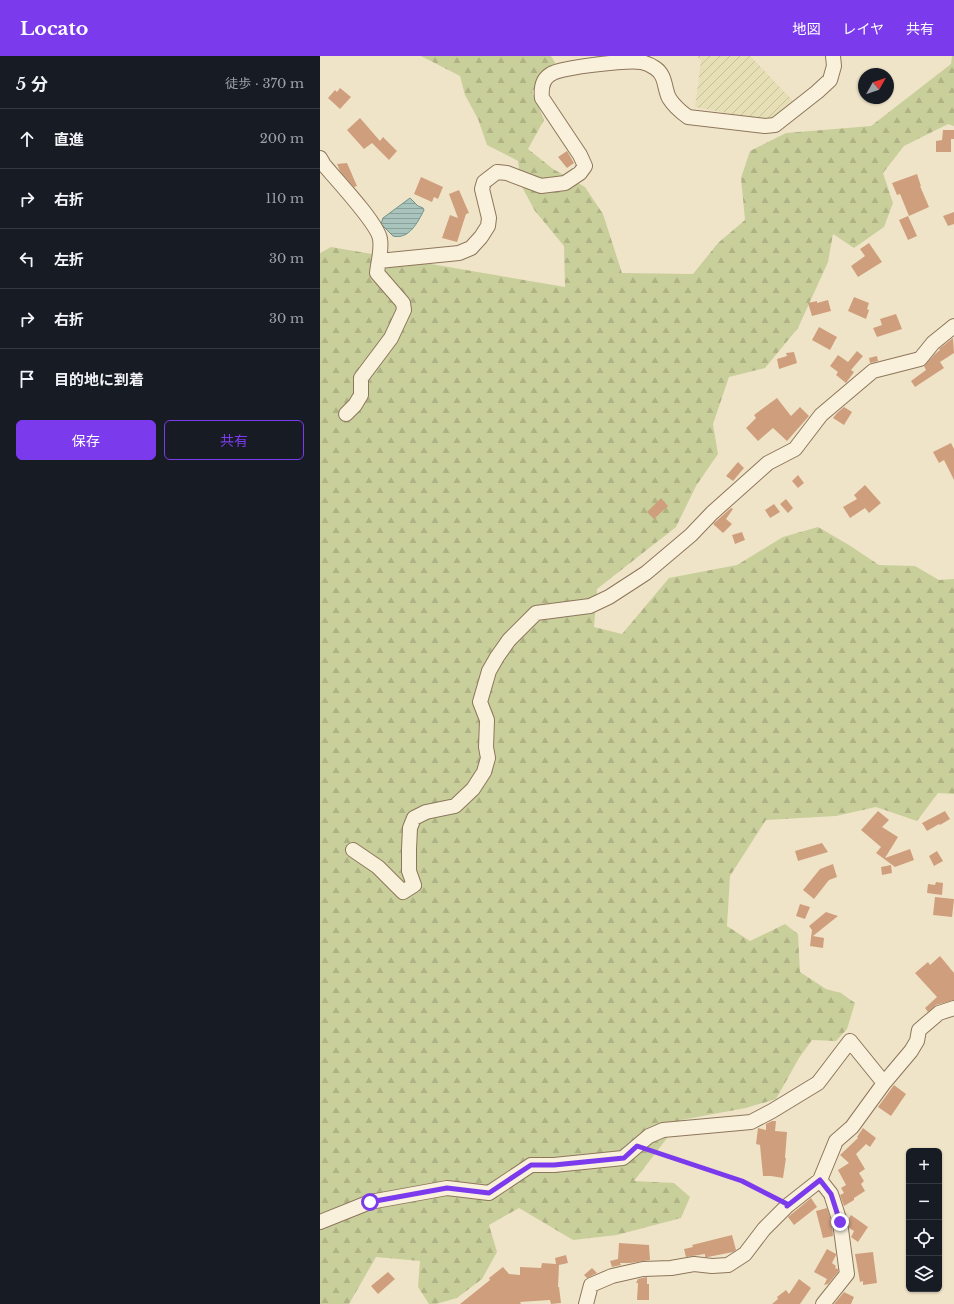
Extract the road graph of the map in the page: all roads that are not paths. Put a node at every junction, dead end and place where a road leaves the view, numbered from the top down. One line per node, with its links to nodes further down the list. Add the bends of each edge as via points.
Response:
1 (833, 56): 3 (street, via 834,66 830,80 775,125 765,126 688,117 680,112 669,97 662,74 642,62 569,68 550,74 541,88 542,98 580,155 585,166 580,173 565,183 541,186 507,173 497,172 484,182 482,190 489,218 488,226 471,248 460,253)
2 (320, 158): 3 (street, via 371,221 380,238)
3 (379, 261): 5 (street, via 376,273 403,303 404,310 391,338 361,378 361,395)
4 (954, 326): 6 (street, via 933,343 920,359 873,371 821,414 795,449 768,463 646,574 590,606 536,613 509,640 489,671 480,702 487,720 488,758 484,772 473,789 455,806 426,812 414,818 410,828 409,871 414,886 403,892 378,867)
5 (346, 414)
6 (353, 850)
7 (954, 1008): 8 (street, via 939,1013 919,1030 911,1052)
8 (884, 1082): 9 (street, via 852,1127 836,1141); 10 (street, via 850,1040 818,1083 751,1122 663,1130 649,1136 624,1158 531,1165 489,1193 447,1188 370,1202)
9 (820, 1180): 11 (street, via 787,1206 764,1229 745,1254 728,1265 694,1264 642,1269 612,1276 591,1285); 12 (street, via 831,1194 840,1222 847,1274)
10 (320, 1222)
11 (586, 1304)
12 (823, 1304)

